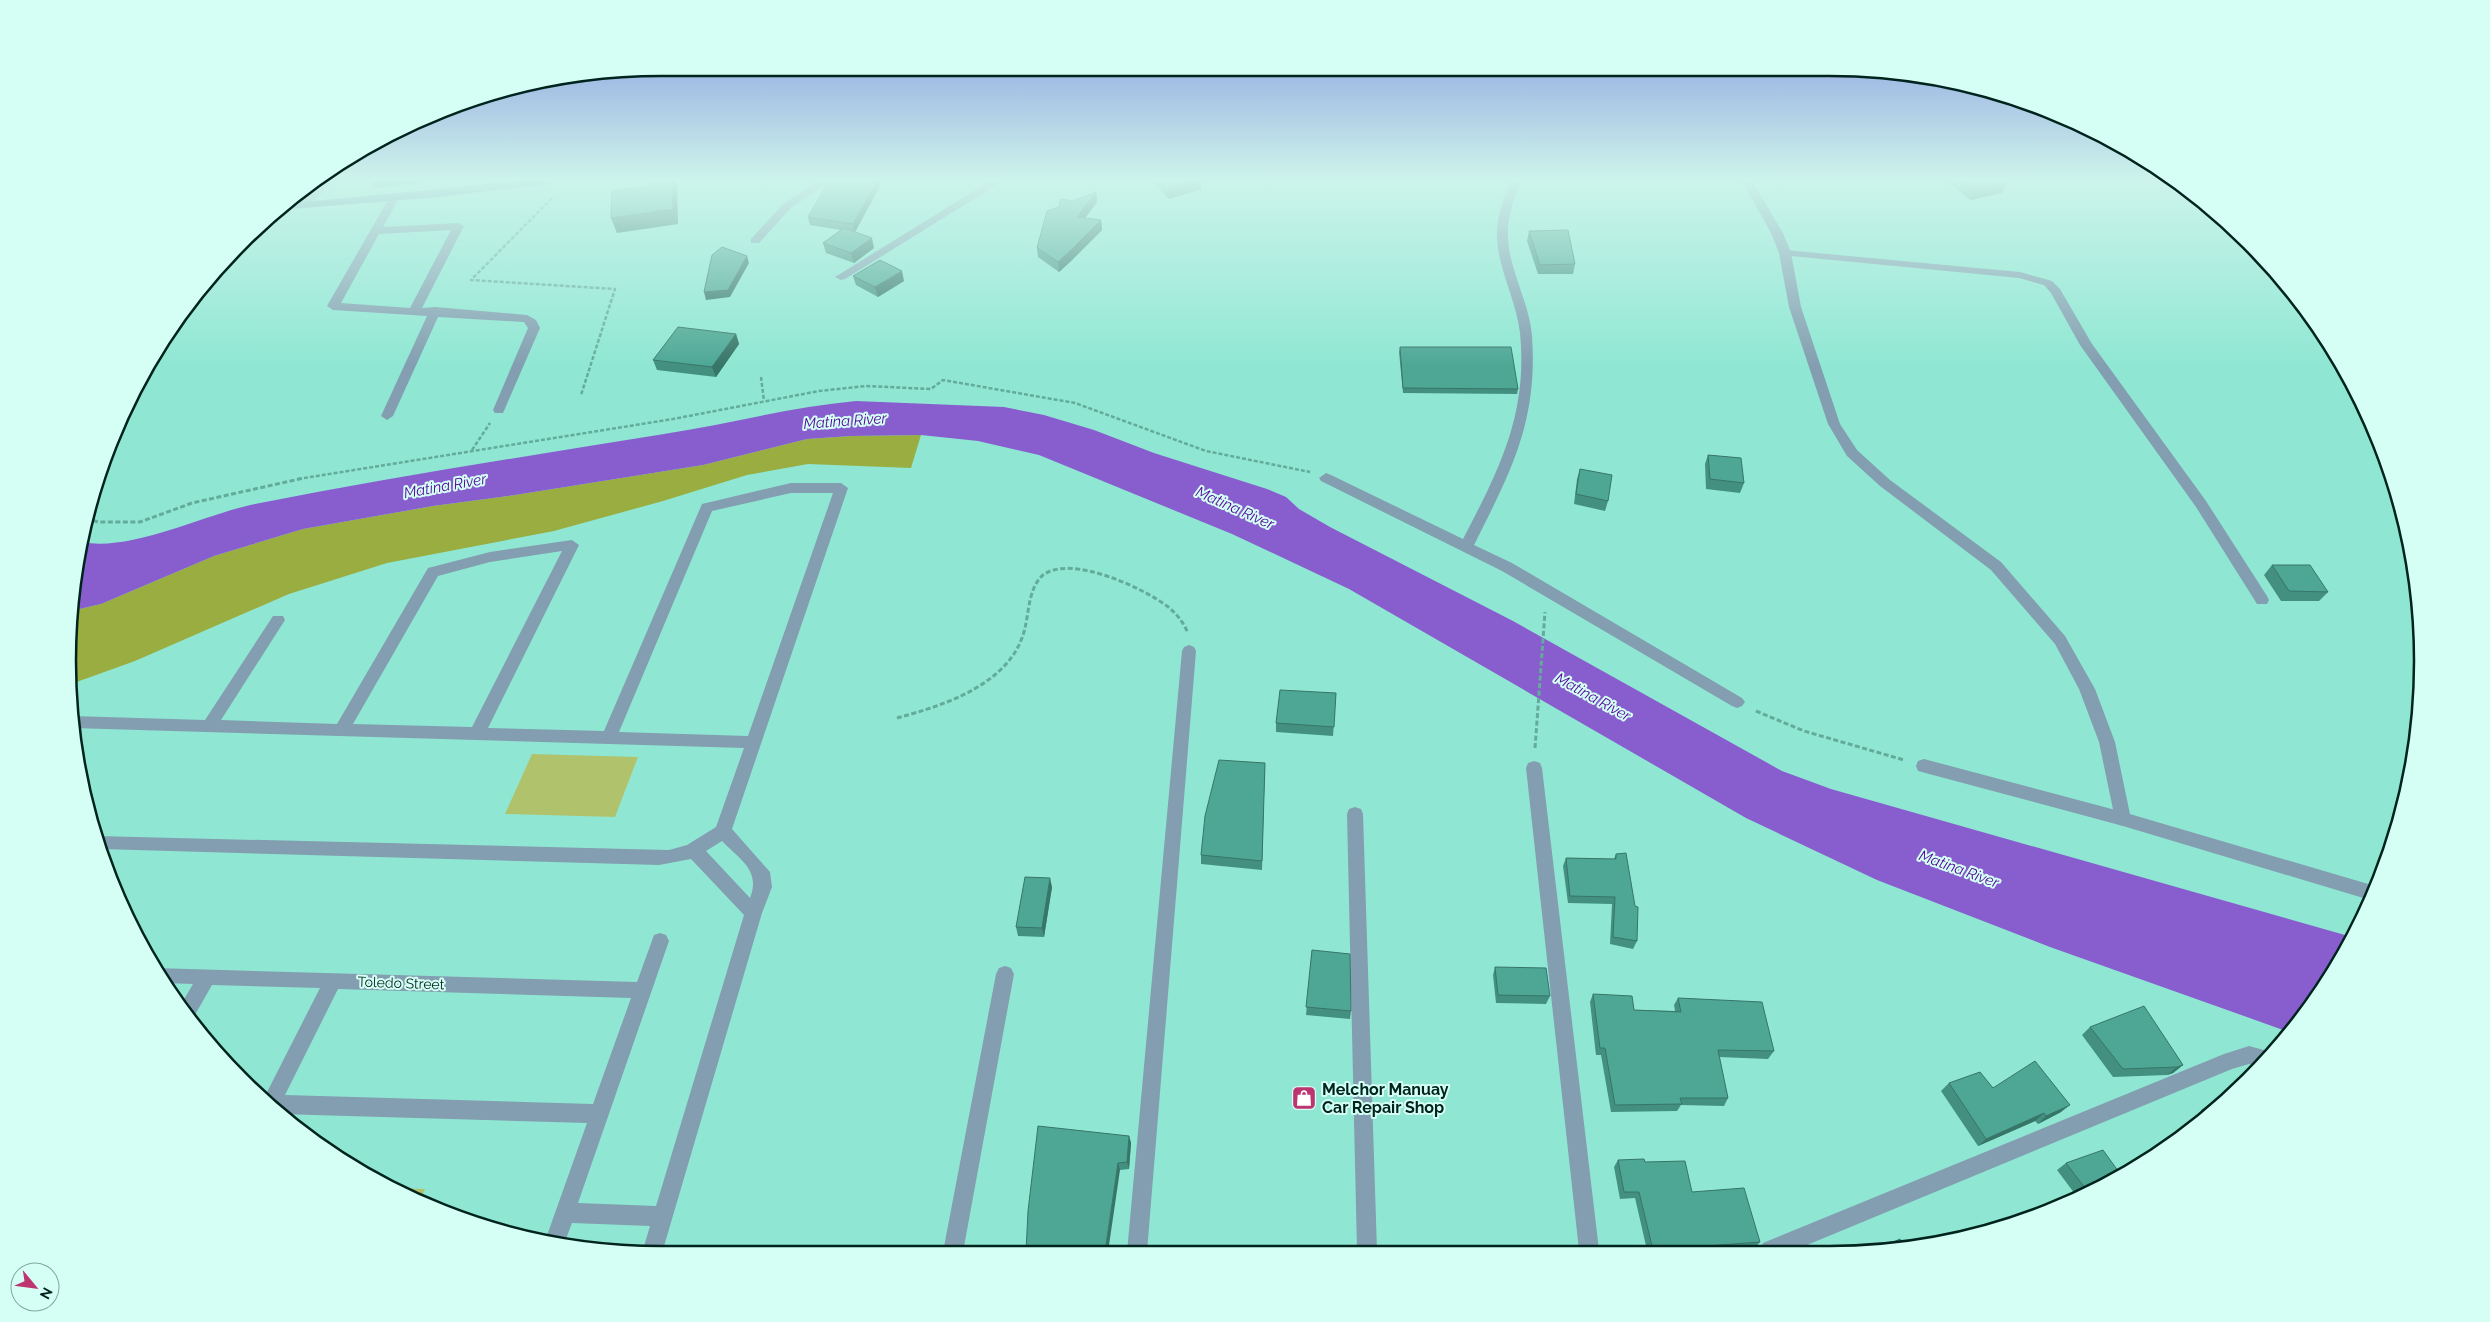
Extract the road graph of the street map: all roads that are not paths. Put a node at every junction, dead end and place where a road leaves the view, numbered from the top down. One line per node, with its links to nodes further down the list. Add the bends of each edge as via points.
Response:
1 (370, 243): 8 (street, via 333,306)
2 (449, 243): 8 (street)
3 (897, 243): 7 (street)
4 (1502, 243): 13 (street, via 1522,306 1526,334 1522,416 1503,472)
5 (1781, 243): 6 (street)
6 (1785, 253): 14 (street, via 2020,275 2048,283 2065,304 2086,346 2201,504); 27 (street, via 1795,307 1834,424 1852,453 1886,483 1996,566 2060,640 2087,689 2108,742)
7 (841, 277)
8 (415, 310): 9 (street)
9 (435, 311): 10 (street, via 519,317 532,323 534,328); 11 (street)
10 (499, 410)
11 (387, 416)
12 (1326, 478): 13 (street)
13 (1466, 546): 17 (street)
14 (2262, 600)
15 (278, 620): 19 (street)
16 (1189, 651): 49 (street)
17 (1737, 702)
18 (80, 722): 19 (street)
19 (208, 726): 20 (street)
20 (341, 730): 21 (street); 21 (street, via 433,572 490,557 572,545)
21 (477, 734): 22 (street)
22 (610, 738): 23 (street); 23 (street, via 707,507 791,488 841,488)
23 (754, 742): 28 (street)
24 (1924, 766): 27 (street)
25 (1534, 768): 51 (street)
26 (1355, 814): 50 (street)
27 (2123, 819): 31 (street)
28 (723, 831): 30 (street); 32 (street, via 762,872 763,887)
29 (105, 842): 30 (street, via 659,858 683,856)
30 (695, 851): 32 (street)
31 (2366, 891)
32 (753, 914): 45 (street)
33 (660, 941): 38 (street)
34 (1005, 974): 48 (street)
35 (169, 975): 36 (street, Toledo Street)
36 (207, 977): 37 (street, Toledo Street); 39 (street)
37 (334, 980): 38 (street, Toledo Street); 41 (street)
38 (642, 990): 43 (street)
39 (190, 1007)
40 (2259, 1057): 52 (street, via 2249,1055 2231,1060)
41 (273, 1099)
42 (280, 1105): 43 (street)
43 (600, 1114): 44 (street)
44 (566, 1213): 45 (street); 46 (street)
45 (664, 1216): 47 (street)
46 (558, 1237)
47 (654, 1246)
48 (954, 1246)
49 (1138, 1246)
50 (1367, 1246)
51 (1589, 1246)
52 (1780, 1246)

